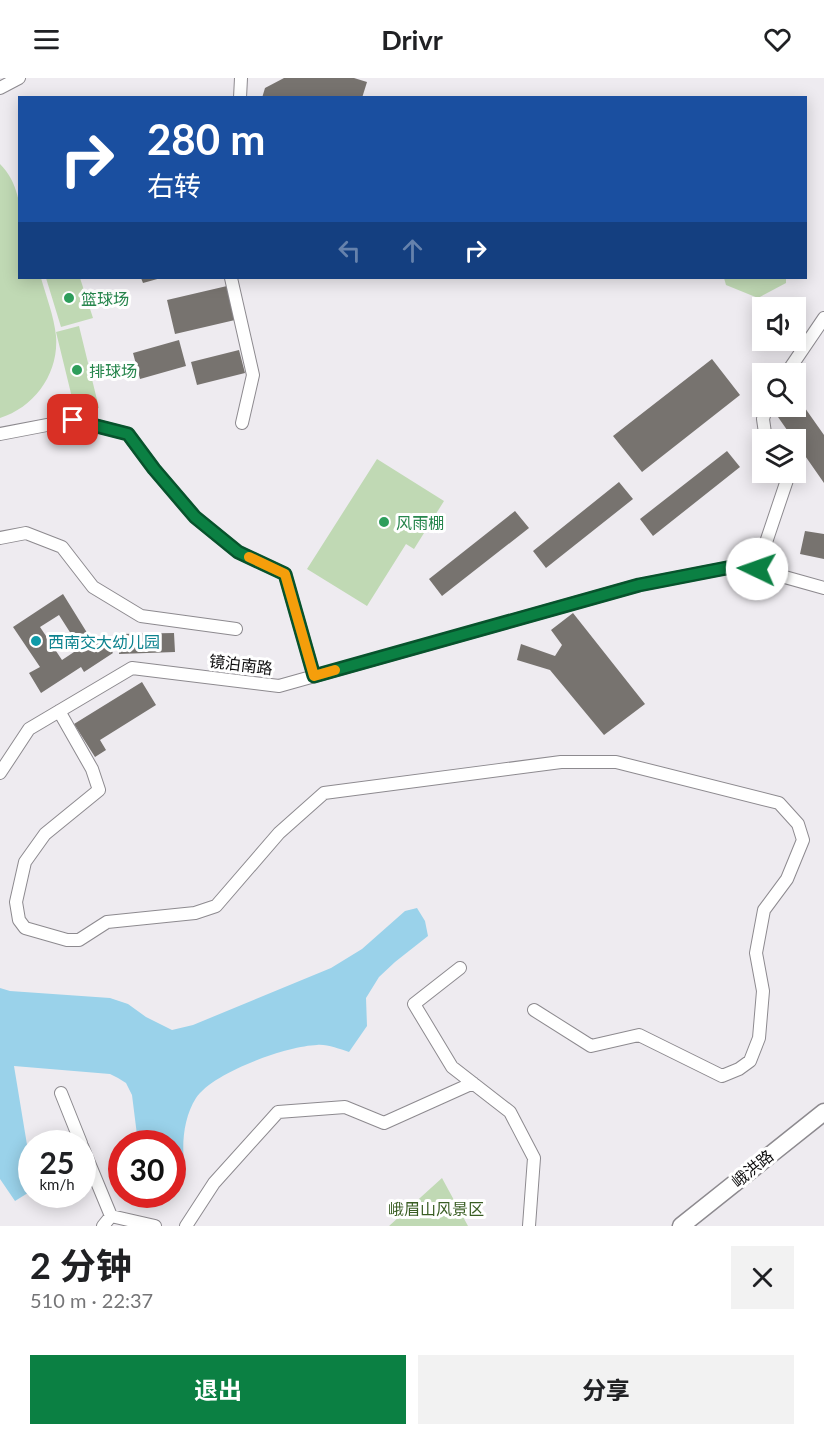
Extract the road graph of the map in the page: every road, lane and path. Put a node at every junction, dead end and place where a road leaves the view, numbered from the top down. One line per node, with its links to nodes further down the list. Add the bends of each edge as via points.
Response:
1 (19, 78): 3 (street)
2 (241, 78): 4 (street)
3 (0, 88)
4 (240, 96)
5 (231, 279): 8 (street, via 253,375)
6 (824, 318): 7 (street)
7 (793, 363)
8 (242, 423)
9 (0, 434): 15 (street, via 73,420 128,434 195,517 238,552 285,574)
10 (786, 483): 12 (street)
11 (0, 538): 14 (street, via 26,533 62,547 93,587 141,616)
12 (757, 569): 13 (street, 镜泊南路); 15 (street, 镜泊南路, via 742,565 639,585)
13 (824, 588)
14 (236, 629)
15 (314, 676): 16 (street, 镜泊南路, via 279,686 132,668)
16 (59, 711): 17 (street, 镜泊南路, via 29,729); 19 (street, via 92,769 99,790 45,834 25,862 16,902 25,928 67,940 79,940 107,922 195,913 216,906 279,833 324,793 561,762 616,762 779,803 798,824 803,840 787,879 764,910 756,953 763,991 759,1038 750,1061 740,1069 722,1076 639,1035 591,1046)
17 (0, 773)
18 (460, 968): 20 (street, via 414,1004 452,1067)
19 (534, 1010)
20 (473, 1083): 27 (street, via 384,1123 345,1107 278,1112 214,1183); 28 (street, via 510,1112 534,1158)
21 (61, 1093): 23 (street)
22 (824, 1112): 29 (main road, 峨洪路)
23 (76, 1130)
24 (96, 1187): 25 (street)
25 (107, 1221): 26 (street)
26 (155, 1226)
27 (186, 1226)
28 (529, 1226)
29 (681, 1226)

